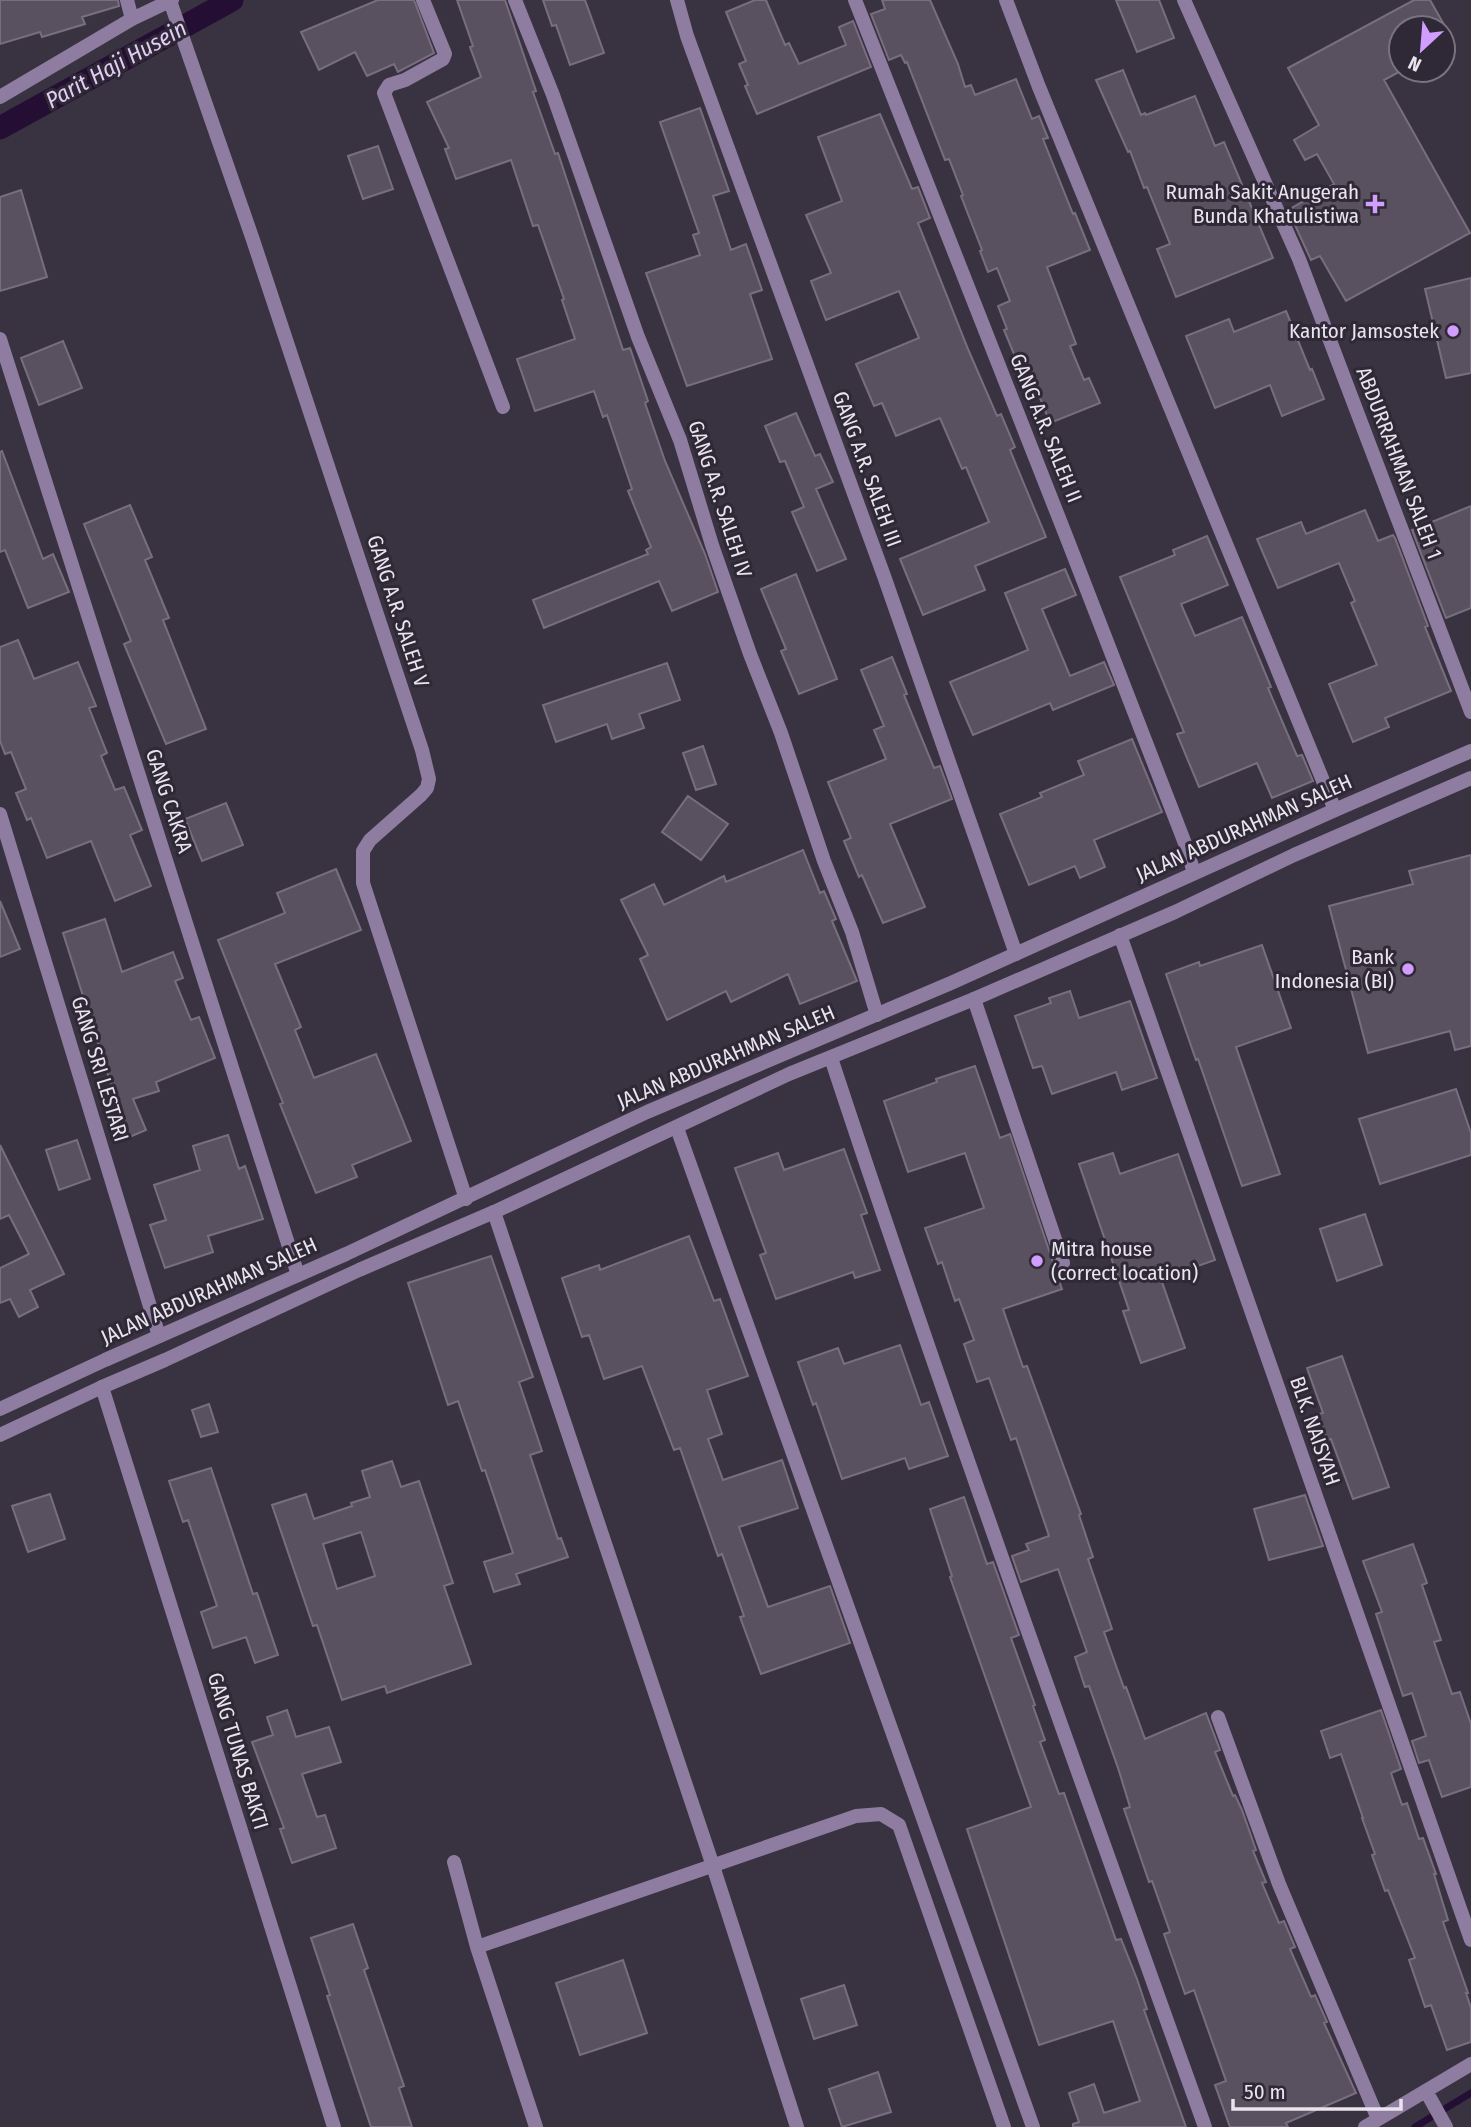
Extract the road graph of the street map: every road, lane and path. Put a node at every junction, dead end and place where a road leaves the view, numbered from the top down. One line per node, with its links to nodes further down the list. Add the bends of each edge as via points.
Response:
1 (127, 0): 9 (street)
2 (171, 0): 9 (street); 27 (street, GANG A.R. SALEH V, via 422,750 427,788 370,840 361,869)
3 (423, 0): 12 (street, via 446,54 390,85 384,93)
4 (515, 0): 22 (street, GANG A.R. SALEH IV, via 680,440 712,545 852,932)
5 (677, 0): 20 (street, GANG A.R. SALEH III)
6 (855, 0): 18 (street, GANG A.R. SALEH II)
7 (1006, 0): 16 (street)
8 (1184, 0): 13 (street, ABDURRAHMAN SALEH 1, via 1299,259)
9 (132, 19): 10 (street)
10 (1, 91)
11 (0, 339): 30 (street, GANG CAKRA)
12 (503, 407)
13 (1471, 712)
14 (1471, 751): 16 (street, JALAN ABDURAHMAN SALEH)
15 (1471, 778): 19 (street, JALAN ABDURAHMAN SALEH)
16 (1335, 810): 18 (street, JALAN ABDURAHMAN SALEH)
17 (0, 814): 31 (street, GANG SRI LESTARI)
18 (1194, 873): 20 (street, JALAN ABDURAHMAN SALEH)
19 (1120, 935): 21 (street, JALAN ABDURAHMAN SALEH); 38 (street, BLK. NAISYAH)
20 (1016, 954): 22 (street, JALAN ABDURAHMAN SALEH)
21 (974, 999): 24 (street, JALAN ABDURAHMAN SALEH); 29 (street)
22 (877, 1015): 23 (street, JALAN ABDURAHMAN SALEH)
23 (783, 1056): 25 (street); 27 (street, JALAN ABDURAHMAN SALEH, via 647,1112)
24 (831, 1058): 25 (street, JALAN ABDURAHMAN SALEH); 48 (street, via 1031,1641)
25 (789, 1074): 26 (street, JALAN ABDURAHMAN SALEH)
26 (677, 1128): 28 (street, JALAN ABDURAHMAN SALEH); 47 (street)
27 (466, 1199): 30 (street, JALAN ABDURAHMAN SALEH)
28 (494, 1212): 32 (street, JALAN ABDURAHMAN SALEH); 37 (street)
29 (1063, 1263)
30 (298, 1275): 31 (street, JALAN ABDURAHMAN SALEH)
31 (159, 1336): 33 (street, JALAN ABDURAHMAN SALEH)
32 (102, 1387): 34 (street, JALAN ABDURAHMAN SALEH); 43 (street, GANG TUNAS BAKTI)
33 (0, 1409)
34 (0, 1435)
35 (1218, 1717): 42 (street, via 1279,1884)
36 (453, 1862): 39 (street)
37 (713, 1866): 39 (street); 45 (street); 46 (street, via 856,1816 881,1814 899,1825)
38 (1471, 1940)
39 (477, 1947): 44 (street)
40 (1471, 2064): 41 (street)
41 (1426, 2091): 42 (street); 50 (street)
42 (1378, 2119): 49 (street)
43 (334, 2127)
44 (536, 2127)
45 (797, 2127)
46 (1004, 2127)
47 (1033, 2127)
48 (1205, 2127)
49 (1364, 2127)
50 (1446, 2127)

